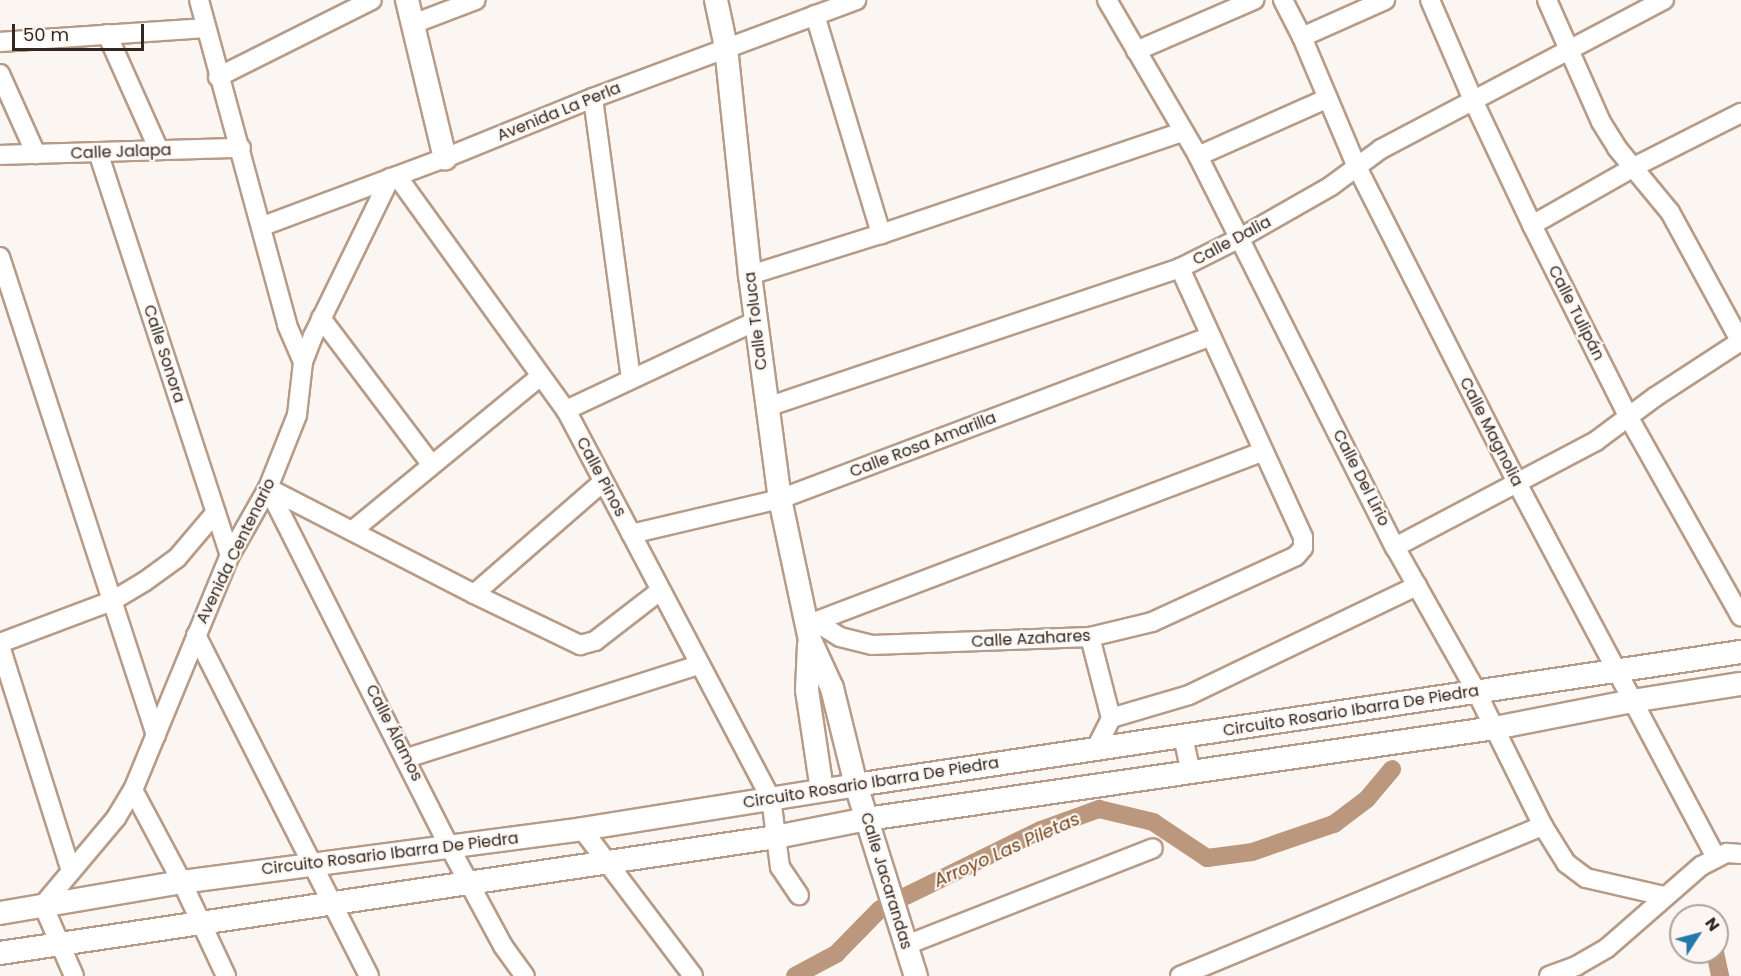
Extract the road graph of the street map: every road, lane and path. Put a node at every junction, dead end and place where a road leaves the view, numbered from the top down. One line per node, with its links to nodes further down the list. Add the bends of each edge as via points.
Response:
1 (199, 0): 16 (street)
2 (372, 0): 24 (street)
3 (407, 0): 15 (main road)
4 (476, 0): 15 (street)
5 (716, 0): 20 (main road, Calle Toluca)
6 (856, 0): 14 (street, Avenida La Perla)
7 (1107, 0): 21 (street, Calle Del Lirio)
8 (1254, 0): 21 (street)
9 (1283, 0): 18 (street, Calle Magnolia)
10 (1385, 0): 18 (street)
11 (1430, 0): 27 (street, Calle Tulipán)
12 (1547, 0): 22 (street)
13 (1664, 0): 22 (street, Calle Dalia)
14 (815, 15): 20 (street, Avenida La Perla); 42 (street)
15 (413, 24): 36 (main road)
16 (205, 28): 17 (street); 24 (street)
17 (106, 34): 19 (street); 31 (street)
18 (1302, 37): 26 (street, Calle Magnolia)
19 (0, 42)
20 (726, 47): 25 (street, Avenida La Perla); 46 (main road, Calle Toluca)
21 (1136, 51): 29 (street, Calle Del Lirio)
22 (1569, 51): 27 (street, Calle Dalia); 38 (street, via 1601,122)
23 (0, 74): 33 (street)
24 (218, 77): 30 (street)
25 (593, 98): 36 (street, Avenida La Perla); 53 (street)
26 (1328, 98): 35 (street); 37 (street, Calle Magnolia)
27 (1473, 100): 37 (street, Calle Dalia, via 1382,149); 40 (street, Calle Tulipán)
28 (1741, 113): 38 (street)
29 (1183, 132): 35 (street, Calle Del Lirio); 42 (street)
30 (241, 148): 31 (street, Calle Jalapa); 41 (street)
31 (159, 150): 32 (street, Calle Jalapa)
32 (98, 152): 33 (street, Calle Jalapa); 63 (street, Calle Sonora)
33 (36, 154): 34 (street, Calle Jalapa)
34 (0, 155)
35 (1198, 156): 43 (street, Calle Del Lirio)
36 (445, 158): 39 (street, Avenida La Perla)
37 (1357, 167): 43 (street, Calle Dalia); 60 (street, Calle Magnolia)
38 (1634, 167): 40 (street); 50 (street, via 1670,212)
39 (394, 177): 41 (street, Avenida La Perla); 47 (street, Avenida Centenario); 52 (street, Calle Pinos)
40 (1532, 225): 56 (street, Calle Tulipán)
41 (262, 226): 51 (street, via 287,325)
42 (881, 234): 46 (street)
43 (1240, 238): 45 (street, Calle Dalia); 66 (street, Calle Del Lirio)
44 (0, 257): 71 (street)
45 (1180, 268): 49 (street); 54 (street, Calle Dalia)
46 (750, 275): 48 (main road, Calle Toluca)
47 (321, 318): 51 (street, Avenida Centenario); 58 (street)
48 (756, 321): 53 (street); 54 (main road, Calle Toluca)
49 (1209, 337): 57 (street); 62 (street, Calle Rosa Amarilla)
50 (1741, 342): 56 (street)
51 (303, 362): 61 (street, Avenida Centenario, via 297,415)
52 (541, 376): 55 (street, Calle Pinos); 58 (street)
53 (631, 378): 55 (street)
54 (766, 407): 62 (main road, Calle Toluca)
55 (566, 410): 59 (street, Calle Pinos)
56 (1629, 418): 60 (street); 72 (street, Calle Tulipán)
57 (1262, 452): 73 (street); 75 (street, Calle Azahares, via 1303,537 1303,548 1296,556 1152,622)
58 (431, 464): 64 (street)
59 (603, 482): 65 (street, Calle Pinos); 70 (street)
60 (1518, 485): 66 (street); 79 (street, Calle Magnolia)
61 (268, 488): 64 (street); 67 (street, Avenida Centenario); 88 (street, Calle Álamos)
62 (780, 499): 65 (street, Calle Rosa Amarilla); 73 (main road, Calle Toluca)
63 (216, 512): 67 (street, Calle Sonora); 71 (street, via 177,558)
64 (352, 531): 70 (street)
65 (631, 534): 69 (street, Calle Pinos)
66 (1395, 547): 68 (street, Calle Del Lirio)
67 (230, 555): 74 (street, Avenida Centenario)
68 (1417, 586): 81 (street, Calle Del Lirio); 83 (street, via 1189,695)
69 (660, 591): 70 (street, via 595,641 580,645); 78 (street, Calle Pinos)
70 (474, 594)
71 (112, 601): 76 (street); 85 (street)
72 (1741, 617)
73 (811, 629): 75 (street, Calle Azahares, via 872,645); 90 (main road, Calle Toluca, via 832,688); 92 (main road, Calle Toluca, via 807,690)
74 (196, 635): 85 (street, Avenida Centenario); 103 (street)
75 (1090, 638): 83 (street)
76 (0, 644): 104 (street)
77 (1741, 652): 79 (main road, Circuito Rosario Ibarra De Piedra)
78 (698, 665): 88 (street); 93 (street, Calle Pinos)
79 (1617, 672): 81 (main road, Circuito Rosario Ibarra De Piedra); 82 (street, Calle Magnolia)
80 (1741, 684): 82 (main road)
81 (1476, 691): 84 (street, Calle Del Lirio); 86 (main road, Circuito Rosario Ibarra De Piedra)
82 (1632, 701): 84 (main road); 101 (street, Calle Magnolia)
83 (1111, 718): 87 (street)
84 (1495, 728): 89 (main road); 95 (street, Calle Del Lirio)
85 (156, 735): 91 (street, Avenida Centenario)
86 (1183, 736): 87 (main road, Circuito Rosario Ibarra De Piedra); 89 (street)
87 (1096, 748): 90 (main road, Circuito Rosario Ibarra De Piedra)
88 (407, 758): 98 (street, Calle Álamos)
89 (1191, 774): 94 (main road)
90 (856, 785): 92 (main road, Circuito Rosario Ibarra De Piedra); 94 (main road, Calle Jacarandas)
91 (133, 790): 104 (street, Avenida Centenario, via 116,818); 105 (street)
92 (822, 790): 93 (main road, Circuito Rosario Ibarra De Piedra)
93 (771, 798): 96 (main road, Circuito Rosario Ibarra De Piedra); 97 (street)
94 (867, 819): 97 (main road); 114 (main road, Calle Jacarandas)
95 (1543, 826): 108 (street, Calle Del Lirio, via 1566,863 1586,878); 122 (street)
96 (582, 829): 98 (main road, Circuito Rosario Ibarra De Piedra); 102 (street)
97 (776, 837): 102 (main road); 107 (street, via 780,867)
98 (449, 846): 103 (main road, Circuito Rosario Ibarra De Piedra); 106 (street, Calle Álamos)
99 (1153, 848): 114 (street)
100 (1740, 854): 101 (street)
101 (1716, 856): 108 (street)
102 (607, 862): 106 (main road); 120 (street)
103 (313, 864): 105 (main road, Circuito Rosario Ibarra De Piedra); 109 (street)
104 (71, 871): 110 (street, Avenida Centenario)
105 (182, 882): 110 (main road, Circuito Rosario Ibarra De Piedra); 112 (street)
106 (468, 883): 109 (main road); 119 (street, Calle Álamos, via 503,946)
107 (799, 895)
108 (1664, 896): 123 (street, via 1637,925 1607,948)
109 (332, 902): 112 (main road); 118 (street)
110 (43, 905): 111 (main road, Circuito Rosario Ibarra De Piedra); 113 (street)
111 (0, 913)
112 (201, 922): 113 (main road); 117 (street)
113 (60, 945): 115 (main road); 116 (street)
114 (906, 945): 121 (main road, Calle Jacarandas)
115 (0, 953)
116 (74, 976)
117 (226, 976)
118 (369, 976)
119 (525, 976)
120 (693, 976)
121 (916, 976)
122 (1180, 976)
123 (1549, 976)

